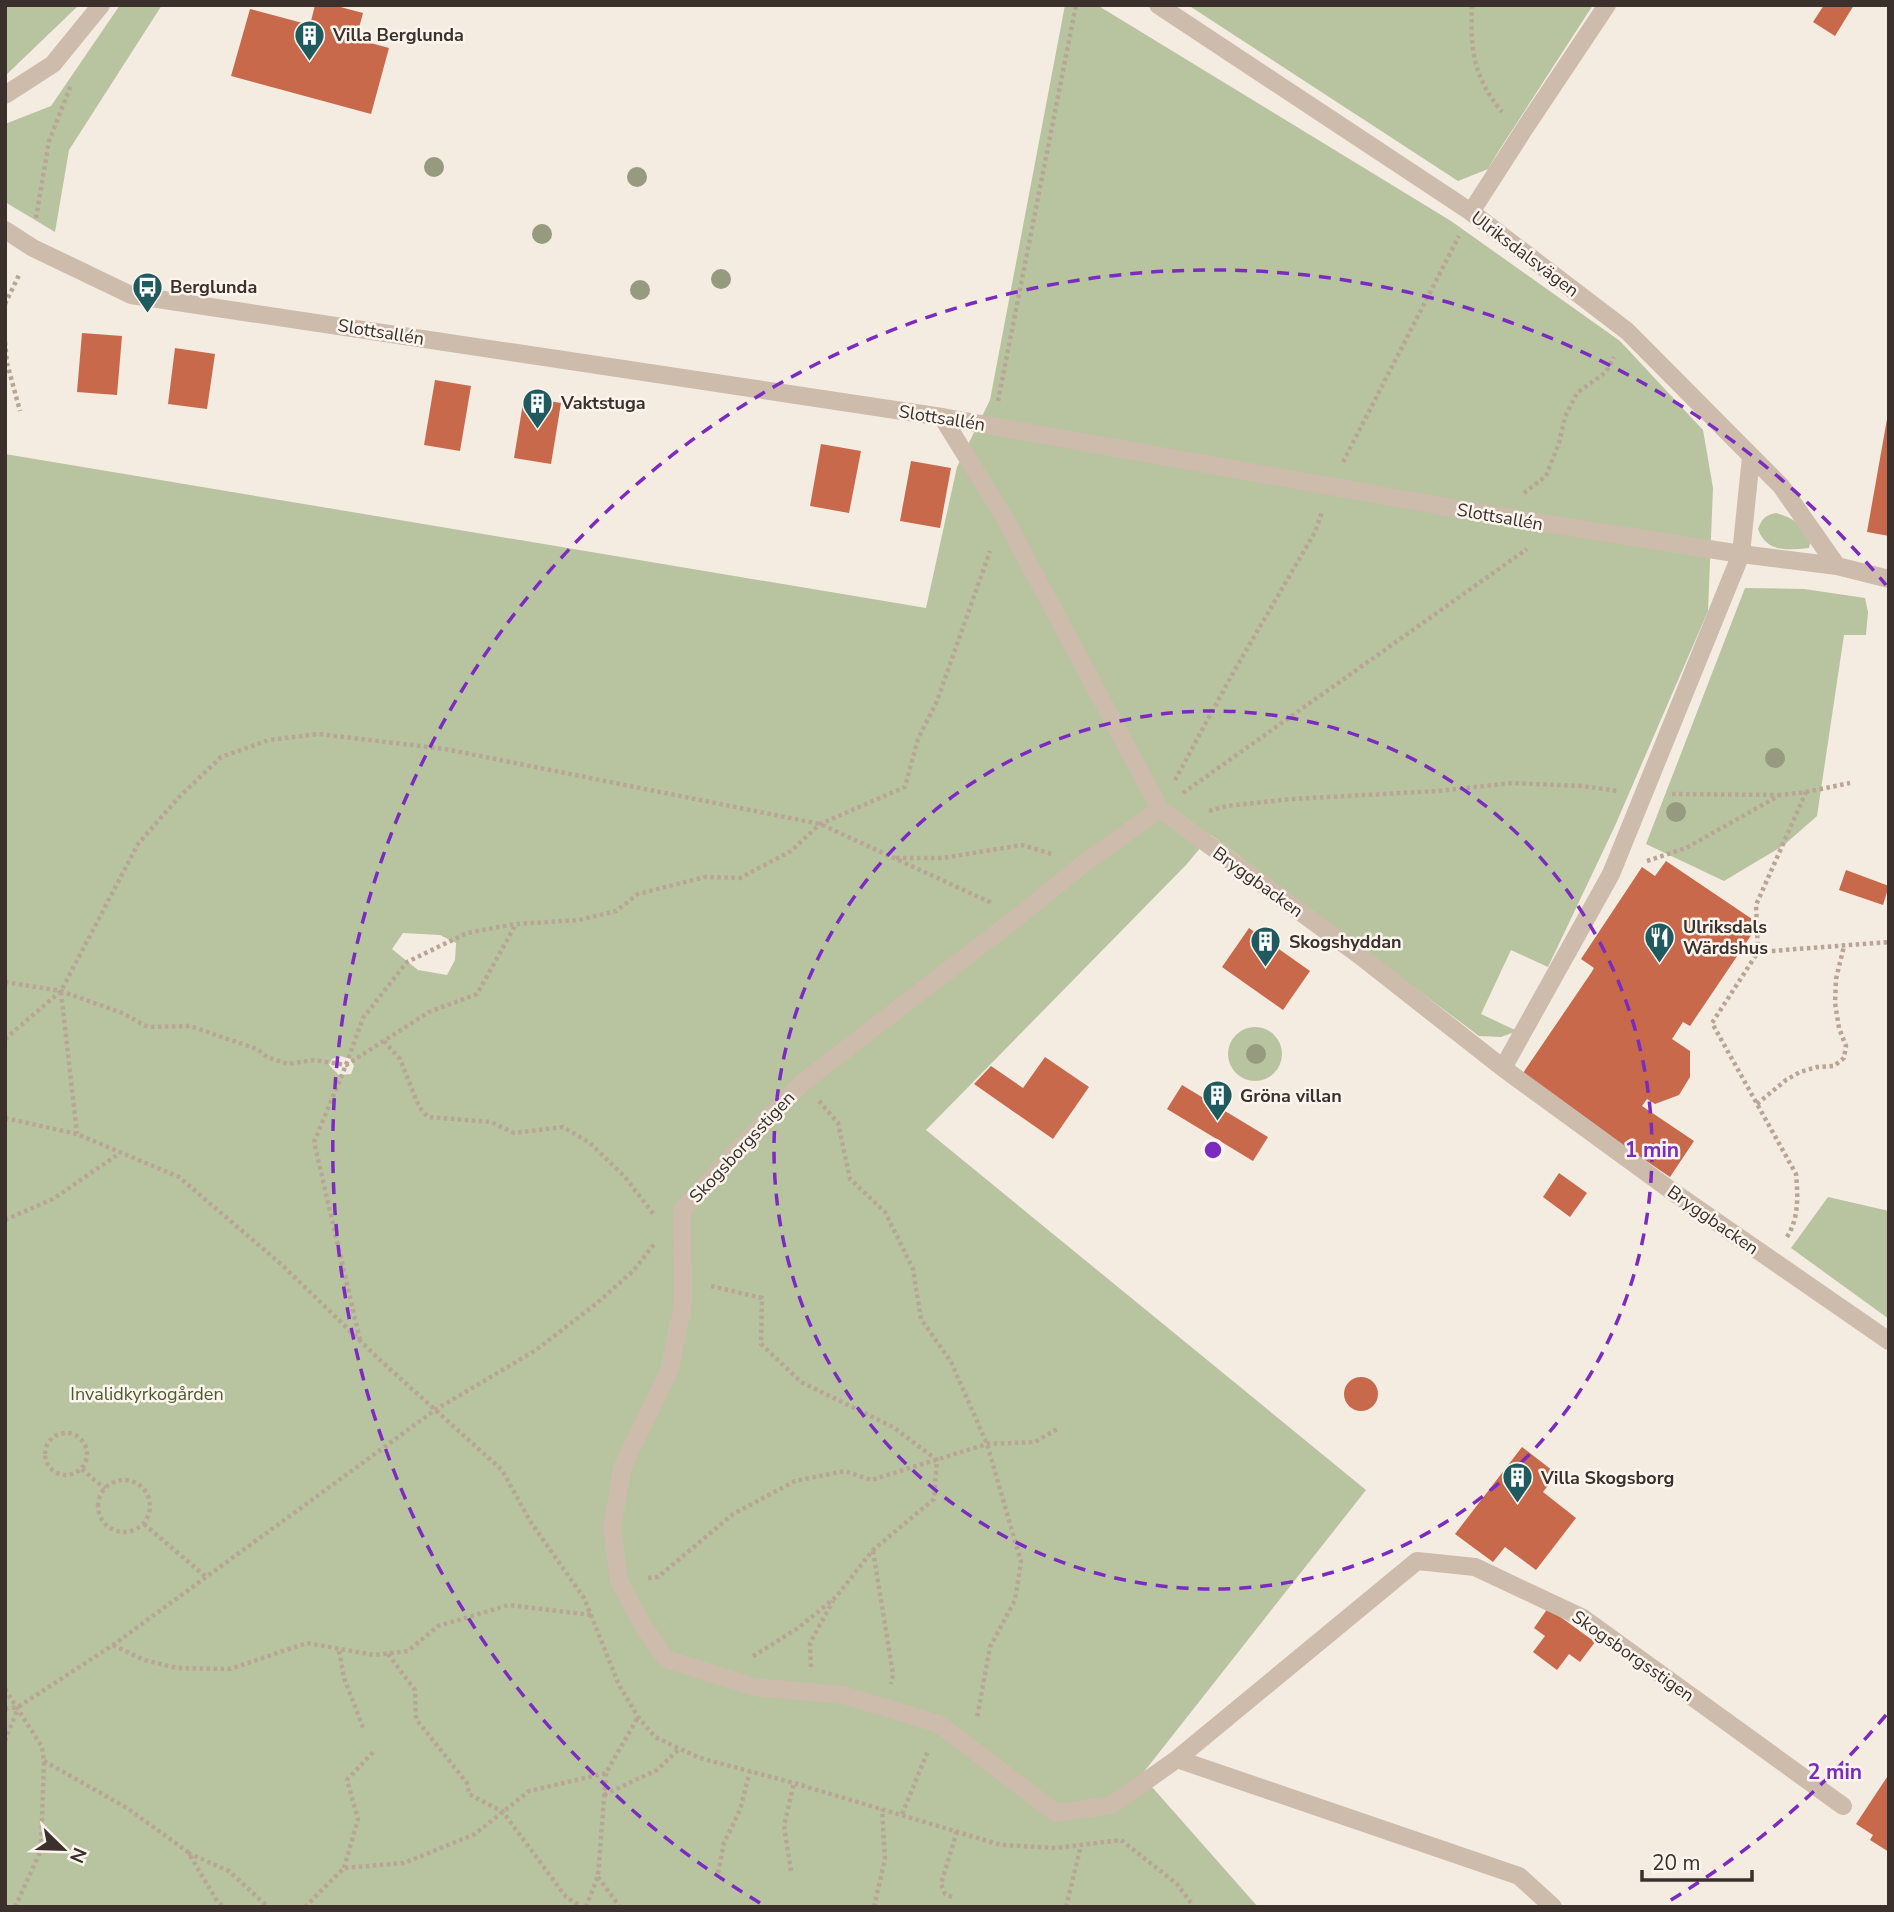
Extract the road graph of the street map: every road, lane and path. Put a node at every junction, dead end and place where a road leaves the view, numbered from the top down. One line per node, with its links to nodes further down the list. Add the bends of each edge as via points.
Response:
1 (102, 5): 7 (street, via 53,64)
2 (1076, 5): 17 (path)
3 (1158, 5): 9 (street, Ulriksdalsvägen)
4 (1472, 5): 8 (path, via 1478,75 1489,96)
5 (1608, 5): 8 (street)
6 (73, 79): 11 (path, via 49,141)
7 (5, 95)
8 (1523, 131): 9 (street)
9 (1471, 212): 13 (street, Ulriksdalsvägen); 19 (path)
10 (5, 230): 11 (street, Slottsallén)
11 (33, 247): 12 (path); 16 (street, Slottsallén, via 131,295)
12 (5, 303)
13 (1627, 331): 18 (street, Ulriksdalsvägen); 21 (path, via 1606,372 1577,393 1546,476)
14 (5, 342): 15 (path)
15 (20, 411)
16 (942, 417): 17 (street, Slottsallén); 20 (street, Bryggbacken)
17 (993, 426): 19 (street, Slottsallén)
18 (1751, 457): 23 (street); 24 (street, Ulriksdalsvägen, via 1781,486)
19 (1330, 487): 21 (street, Slottsallén); 30 (path, via 1315,532)
20 (1003, 515): 30 (street, Bryggbacken); 32 (path, via 937,701 918,739 905,787)
21 (1492, 516): 22 (street, Slottsallén)
22 (1559, 527): 23 (street, Slottsallén); 30 (path)
23 (1741, 554): 24 (street, Slottsallén); 28 (street)
24 (1837, 566): 25 (street, Slottsallén)
25 (1889, 579)
26 (1850, 783): 27 (path)
27 (1806, 792): 29 (path); 40 (path, via 1756,905)
28 (1643, 794): 29 (path); 31 (path, via 1511,783 1226,806); 35 (street)
29 (1780, 795): 35 (path, via 1686,848)
30 (1160, 809): 31 (street, Bryggbacken); 34 (street, Skogsborgsstigen)
31 (1175, 822): 46 (street, Bryggbacken)
32 (820, 824): 33 (path); 37 (path, via 791,850 740,878 705,877 638,894 616,911 579,920); 42 (path, via 445,749 318,734 269,740 220,757 138,844)
33 (894, 858): 34 (path, via 943,858 1021,845); 36 (path)
34 (1083, 864): 36 (street, Skogsborgsstigen)
35 (1611, 874): 46 (street)
36 (1019, 916): 47 (street, Skogsborgsstigen)
37 (516, 924): 44 (path, via 477,994 429,1012); 45 (path, via 467,933 407,962 363,1017)
38 (1889, 942): 39 (path)
39 (1844, 946): 40 (path); 48 (path, via 1835,1003 1846,1046 1844,1058 1834,1066 1800,1072)
40 (1758, 952): 48 (path, via 1712,1023)
41 (5, 982): 42 (path)
42 (61, 991): 43 (path); 45 (path, via 148,1027 190,1026 288,1064 314,1060); 49 (path)
43 (5, 1039)
44 (384, 1041): 45 (path); 53 (path, via 400,1059 419,1107 428,1117 491,1122 514,1133 563,1127 590,1143 625,1177)
45 (346, 1065): 57 (path, via 314,1142)
46 (1503, 1068): 54 (street, Bryggbacken)
47 (802, 1083): 51 (street, Skogsborgsstigen); 59 (path, via 838,1123 850,1179 885,1212 912,1269 921,1319 951,1362)
48 (1757, 1104): 54 (path, via 1796,1174 1794,1226)
49 (77, 1134)
50 (120, 1153): 52 (path, via 53,1199)
51 (682, 1210): 53 (path); 55 (street, Skogsborgsstigen)
52 (5, 1220)
53 (666, 1230): 65 (path, via 633,1271 536,1350 435,1410)
54 (1772, 1261): 56 (street, Bryggbacken)
55 (683, 1279): 60 (path, via 762,1298 761,1344 802,1382 893,1427); 66 (street, Skogsborgsstigen, via 683,1305 670,1369 624,1466 612,1527)
56 (1889, 1341)
57 (360, 1342)
58 (1059, 1428): 59 (path, via 1035,1441)
59 (987, 1444): 60 (path); 83 (path, via 1021,1562 1016,1600 990,1647)
60 (937, 1460): 64 (path, via 934,1499); 66 (path, via 871,1480 845,1471 795,1481 733,1514 658,1577)
61 (82, 1469): 61 (path, via 70,1475 51,1469 45,1456 53,1437 73,1434 84,1442 88,1456); 62 (path)
62 (105, 1489): 63 (path, via 99,1509 110,1528 131,1531); 63 (path, via 127,1480 141,1487 150,1509)
63 (144, 1524): 65 (path)
64 (873, 1550): 67 (path); 76 (path, via 893,1674)
65 (206, 1577): 69 (path)
66 (619, 1581): 72 (street, Skogsborgsstigen, via 666,1659)
67 (836, 1598): 72 (path); 74 (path, via 810,1643)
68 (591, 1615): 71 (path, via 509,1605 438,1626 408,1651)
69 (113, 1645): 70 (path, via 144,1660 177,1668 217,1669 230,1669 307,1643); 75 (path)
70 (339, 1650): 71 (path); 80 (path, via 344,1678)
71 (388, 1654): 93 (path, via 415,1690 416,1719 467,1783 469,1794)
72 (722, 1676): 74 (street, Skogsborgsstigen, via 754,1687)
73 (5, 1689): 75 (path)
74 (811, 1692): 76 (street, Skogsborgsstigen, via 842,1695)
75 (18, 1707): 77 (path); 81 (path); 86 (path, via 42,1747)
76 (884, 1708): 79 (street, Skogsborgsstigen)
77 (5, 1709)
78 (638, 1717): 88 (path)
79 (939, 1724): 83 (street, Skogsborgsstigen); 94 (path)
80 (364, 1730)
81 (5, 1741)
82 (680, 1748): 90 (path, via 657,1770)
83 (972, 1749): 85 (street, Skogsborgsstigen, via 1056,1813 1112,1805)
84 (374, 1751): 98 (path, via 347,1780 358,1819)
85 (1177, 1759): 91 (street, Skogsborgsstigen, via 1417,1561 1475,1567 1583,1618); 111 (street, via 1519,1876)
86 (44, 1761): 97 (path, via 127,1808); 103 (path, via 41,1850)
87 (750, 1771): 100 (path)
88 (606, 1773): 90 (path); 93 (path, via 529,1791)
89 (794, 1783): 99 (path, via 784,1825)
90 (604, 1796): 101 (path)
91 (1843, 1806)
92 (882, 1809): 109 (path, via 885,1859)
93 (503, 1812): 98 (path, via 475,1834 404,1863); 107 (path, via 566,1897)
94 (902, 1814)
95 (957, 1831): 102 (path, via 942,1884 945,1894)
96 (1081, 1845): 110 (path)
97 (188, 1852): 104 (path); 105 (path, via 229,1871)
98 (344, 1868): 106 (path)
99 (791, 1871)
100 (718, 1873)
101 (598, 1876): 107 (path); 108 (path)
102 (952, 1897)
103 (15, 1907)
104 (223, 1907)
105 (268, 1907)
106 (305, 1907)
107 (584, 1907)
108 (620, 1907)
109 (874, 1907)
110 (1066, 1907)
111 (1553, 1907)

